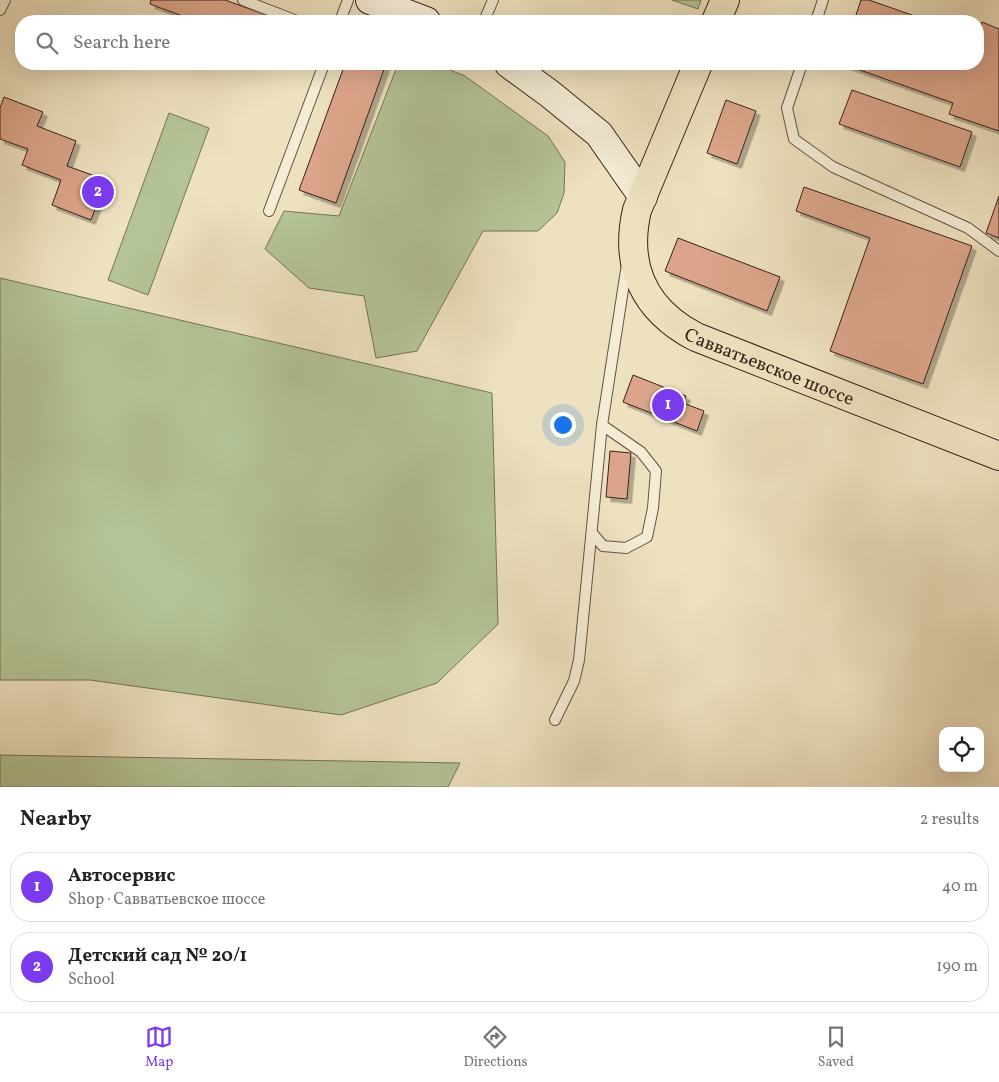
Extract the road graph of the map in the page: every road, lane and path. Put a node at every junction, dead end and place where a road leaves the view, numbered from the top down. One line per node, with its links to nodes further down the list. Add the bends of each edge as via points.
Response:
1 (5, 0): 8 (lane)
2 (243, 0): 9 (lane)
3 (348, 0): 10 (lane)
4 (370, 0): 11 (street)
5 (493, 0): 12 (lane)
6 (725, 0): 13 (main road)
7 (823, 0): 14 (lane)
8 (0, 10)
9 (282, 15)
10 (342, 15)
11 (410, 15)
12 (487, 15)
13 (719, 15)
14 (818, 15)
15 (322, 70): 20 (lane)
16 (517, 70): 19 (street, via 599,134)
17 (696, 70): 19 (main road, Савватьевское шоссе)
18 (800, 70): 22 (lane, via 787,108 794,139 833,167 968,228)
19 (643, 197): 21 (main road, Савватьевское шоссе)
20 (269, 211)
21 (632, 238): 23 (lane); 24 (main road, Савватьевское шоссе, via 636,268 648,297 669,320 686,331)
22 (999, 251)
23 (602, 425): 25 (lane); 25 (lane, via 641,452 656,471 653,508 647,537 626,548 603,546)
24 (999, 456)
25 (592, 532): 26 (lane, via 579,660 574,681)
26 (555, 720)

